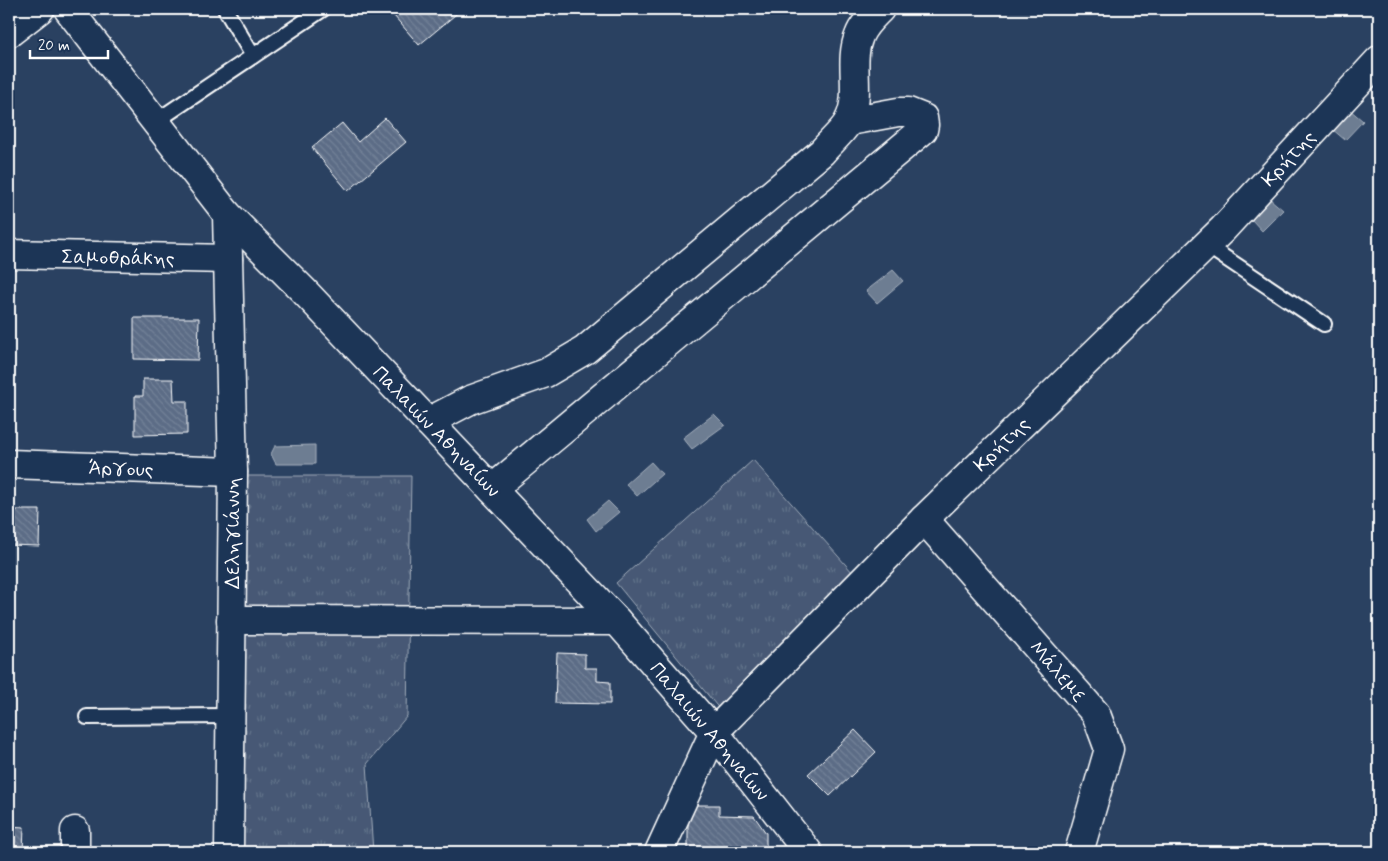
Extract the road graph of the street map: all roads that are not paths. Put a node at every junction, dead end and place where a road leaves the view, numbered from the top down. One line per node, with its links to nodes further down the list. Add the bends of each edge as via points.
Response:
1 (40, 9): 6 (street)
2 (68, 9): 10 (street, Παλαιών Αθηναίων)
3 (225, 9): 7 (lane)
4 (323, 9): 7 (lane)
5 (873, 17): 9 (street, via 858,37 855,100)
6 (9, 33)
7 (253, 56): 10 (lane)
8 (1379, 60): 12 (street, Κρήτης)
9 (849, 120): 16 (street, via 822,152 585,350 546,372 470,400); 19 (street, via 908,112 923,118 924,125 915,137)
10 (155, 122): 11 (street, Παλαιών Αθηναίων)
11 (227, 214): 14 (street, Δεληγιάννη); 16 (street, Παλαιών Αθηναίων)
12 (1206, 245): 15 (lane); 20 (street, Κρήτης)
13 (9, 254): 14 (street, Σαμοθράκης)
14 (228, 259): 18 (street, Δεληγιάννη)
15 (1324, 324)
16 (428, 422): 19 (street, Παλαιών Αθηναίων)
17 (9, 464): 18 (street, Άργους)
18 (233, 472): 21 (street, Δεληγιάννη)
19 (492, 489): 22 (street, Παλαιών Αθηναίων)
20 (924, 519): 25 (street, Κρήτης); 29 (street, Μάλεμε, via 1096,714 1109,749)
21 (231, 620): 22 (street); 23 (street, Δεληγιάννη)
22 (617, 621): 25 (street, Παλαιών Αθηναίων)
23 (230, 716): 24 (lane); 26 (street, Δεληγιάννη)
24 (87, 717)
25 (714, 732): 27 (street, Κρήτης); 28 (street, Παλαιών Αθηναίων)
26 (229, 852)
27 (659, 852)
28 (808, 852)
29 (1079, 852)

